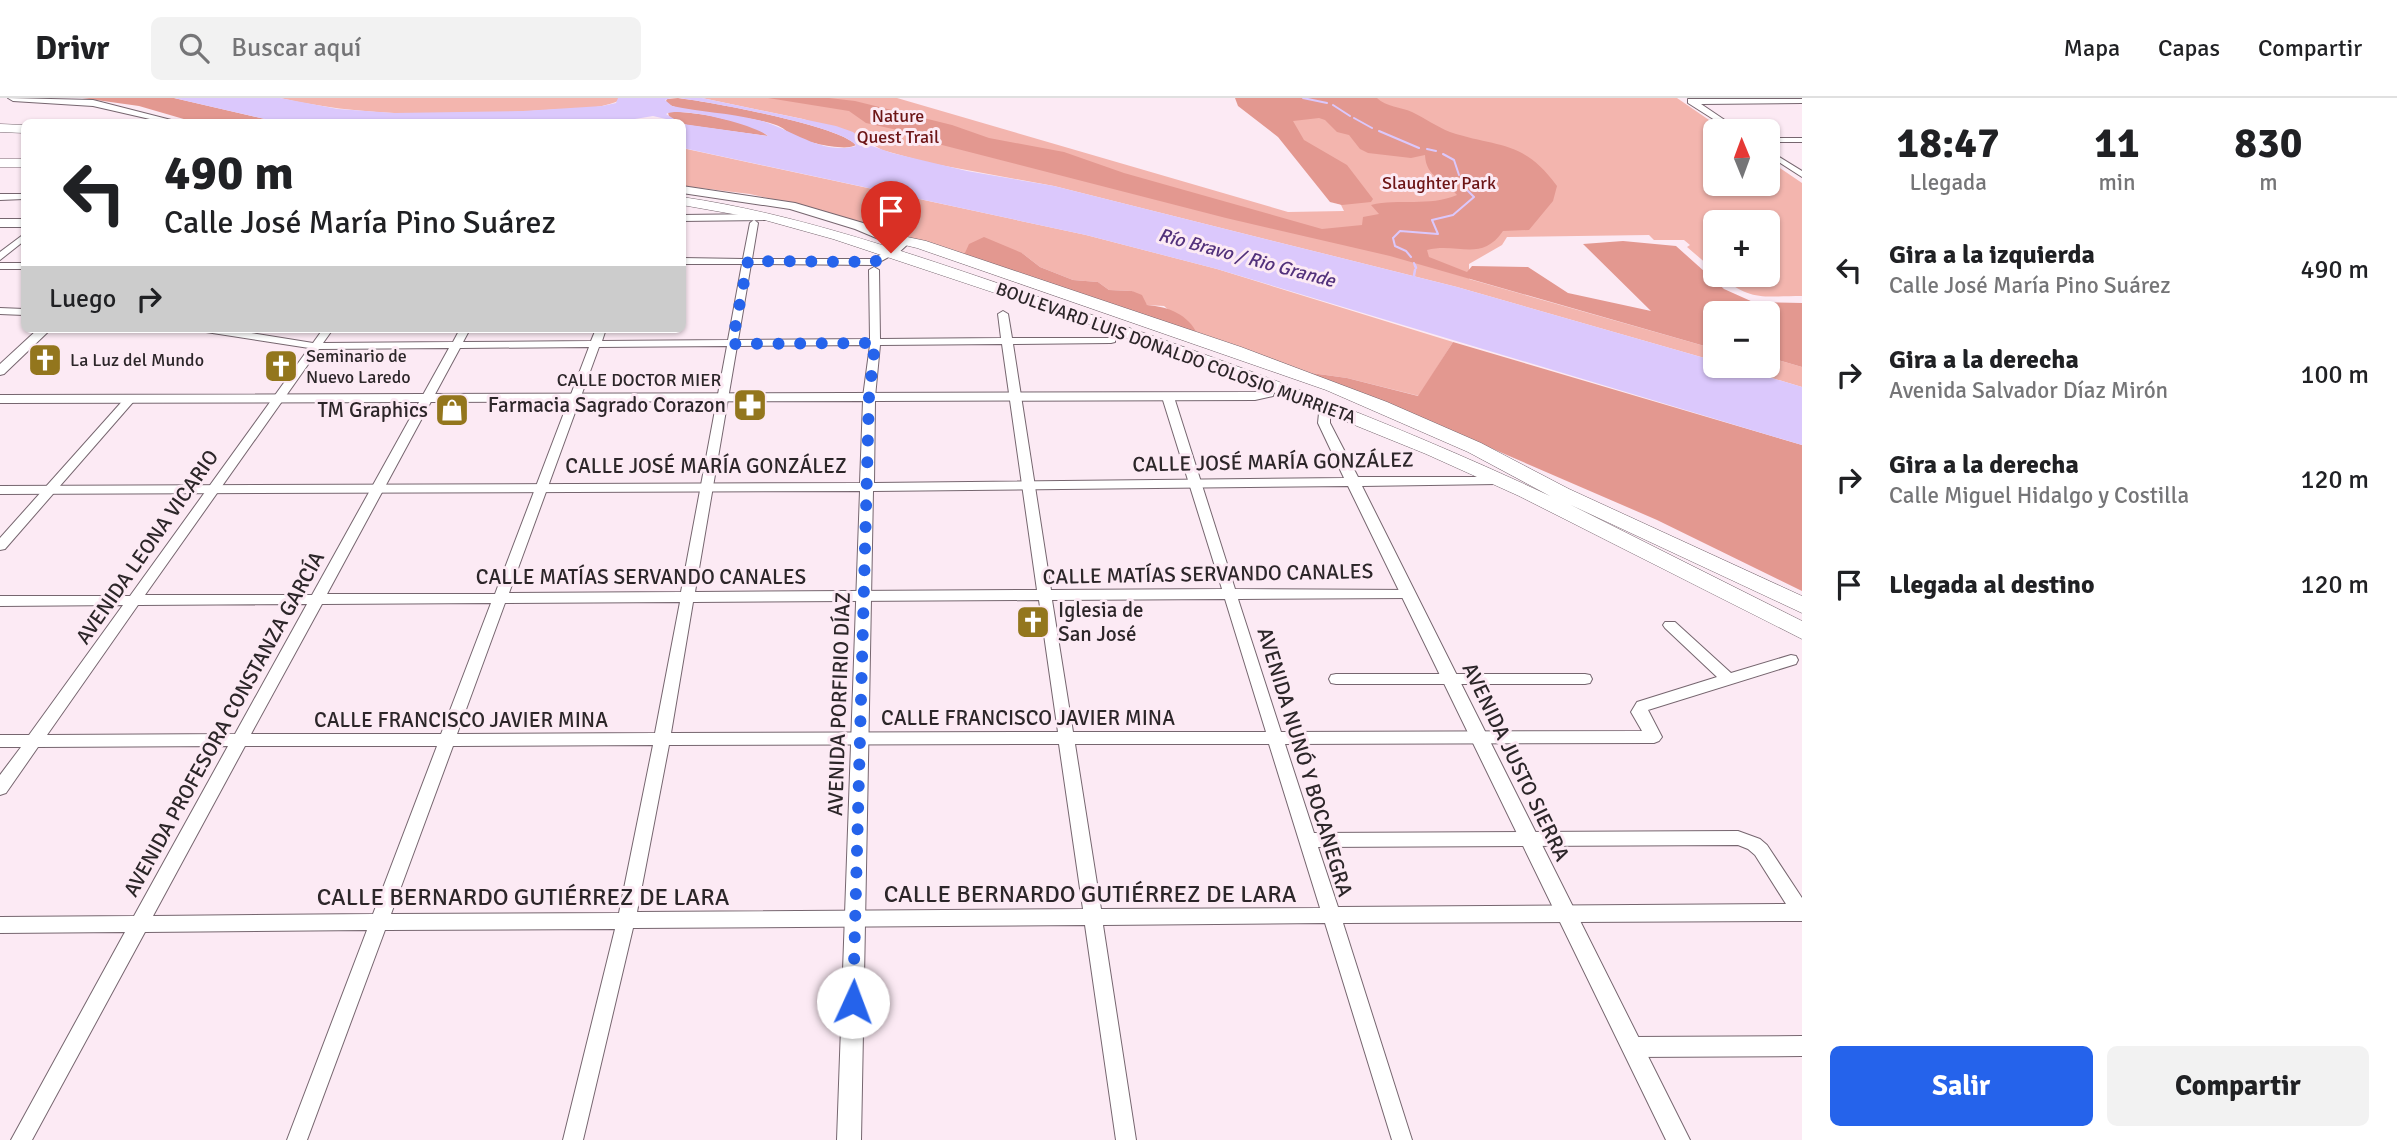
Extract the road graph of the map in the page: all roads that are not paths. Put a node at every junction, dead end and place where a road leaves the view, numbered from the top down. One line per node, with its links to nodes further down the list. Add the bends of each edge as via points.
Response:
1 (13, 98): 4 (main road, via 101,104)
2 (1690, 100): 3 (street); 5 (street)
3 (1796, 102)
4 (162, 119)
5 (1719, 119)
6 (0, 127): 7 (highway)
7 (21, 127)
8 (1780, 140): 9 (street)
9 (1802, 140)
10 (1780, 160): 13 (street)
11 (21, 163): 12 (highway)
12 (3, 165)
13 (1802, 175)
14 (686, 190): 25 (main road, BOULEVARD LUIS DONALDO COLOSIO MURRIETA, via 791,206)
15 (686, 196): 25 (highway, BOULEVARD LUIS DONALDO COLOSIO MURRIETA, via 778,211)
16 (0, 197): 17 (street)
17 (21, 197)
18 (686, 202): 19 (highway, BOULEVARD LUIS DONALDO COLOSIO MURRIETA)
19 (773, 216): 20 (street); 25 (highway, BOULEVARD LUIS DONALDO COLOSIO MURRIETA)
20 (686, 218)
21 (0, 223): 22 (main road)
22 (21, 223)
23 (754, 223): 28 (street)
24 (21, 240): 26 (street)
25 (895, 246): 28 (street, via 874,262); 40 (highway, via 920,244); 48 (highway, BOULEVARD LUIS DONALDO COLOSIO MURRIETA); 50 (highway, BOULEVARD LUIS DONALDO COLOSIO MURRIETA)
26 (0, 257)
27 (686, 261): 28 (street)
28 (748, 261): 44 (street)
29 (0, 266): 30 (street)
30 (21, 266)
31 (874, 270): 43 (street, AVENIDA PORFIRIO DÍAZ)
32 (0, 311): 33 (street)
33 (21, 312)
34 (1003, 314): 42 (street)
35 (42, 333): 49 (street)
36 (232, 333): 46 (street)
37 (325, 333): 46 (street, AVENIDA LEONA VICARIO)
38 (463, 333): 47 (street, AVENIDA PROFESORA CONSTANZA GARCÍA)
39 (600, 333): 45 (street)
40 (1186, 334): 48 (highway); 72 (highway, via 1438,429 1509,462)
41 (1111, 340): 42 (street)
42 (1007, 342): 43 (street); 52 (street)
43 (875, 343): 44 (street); 51 (street, AVENIDA PORFIRIO DÍAZ)
44 (732, 344): 45 (street); 57 (street)
45 (595, 345): 47 (street); 56 (street)
46 (316, 346): 47 (street); 54 (street, AVENIDA LEONA VICARIO)
47 (456, 346): 55 (street, AVENIDA PROFESORA CONSTANZA GARCÍA)
48 (1238, 362): 72 (highway, BOULEVARD LUIS DONALDO COLOSIO MURRIETA, via 1446,443)
49 (0, 371)
50 (1271, 385): 53 (street, CALLE DOCTOR MIER, via 1264,396); 60 (highway, BOULEVARD LUIS DONALDO COLOSIO MURRIETA)
51 (869, 397): 52 (street, CALLE DOCTOR MIER); 57 (street, CALLE DOCTOR MIER); 68 (street, AVENIDA PORFIRIO DÍAZ)
52 (1015, 397): 53 (street, CALLE DOCTOR MIER); 64 (street)
53 (1168, 397): 63 (street, AVENIDA NUNÓ Y BOCANEGRA)
54 (279, 398): 55 (street, CALLE DOCTOR MIER); 59 (street, CALLE DOCTOR MIER); 69 (street, AVENIDA LEONA VICARIO)
55 (428, 398): 56 (street, CALLE DOCTOR MIER); 65 (street, AVENIDA PROFESORA CONSTANZA GARCÍA)
56 (574, 398): 57 (street, CALLE DOCTOR MIER); 66 (street)
57 (722, 398): 67 (street)
58 (0, 399): 59 (street, CALLE DOCTOR MIER)
59 (130, 399): 70 (street)
60 (1337, 411): 61 (highway, BOULEVARD LUIS DONALDO COLOSIO MURRIETA); 62 (street, AVENIDA JUSTO SIERRA, via 1324,416 1324,423)
61 (1497, 480): 62 (street, CALLE JOSÉ MARÍA GONZÁLEZ); 85 (highway, BOULEVARD LUIS DONALDO COLOSIO MURRIETA)
62 (1353, 482): 63 (street, CALLE JOSÉ MARÍA GONZÁLEZ); 74 (street, AVENIDA JUSTO SIERRA)
63 (1196, 484): 64 (street, CALLE JOSÉ MARÍA GONZÁLEZ); 75 (street, AVENIDA NUNÓ Y BOCANEGRA)
64 (1028, 486): 68 (street, CALLE JOSÉ MARÍA GONZÁLEZ); 76 (street)
65 (378, 487): 66 (street, CALLE JOSÉ MARÍA GONZÁLEZ); 69 (street, CALLE JOSÉ MARÍA GONZÁLEZ); 79 (street, AVENIDA PROFESORA CONSTANZA GARCÍA)
66 (542, 487): 67 (street, CALLE JOSÉ MARÍA GONZÁLEZ); 77 (street)
67 (707, 487): 68 (street, CALLE JOSÉ MARÍA GONZÁLEZ); 80 (street)
68 (867, 487): 78 (street, AVENIDA PORFIRIO DÍAZ)
69 (214, 488): 70 (street, CALLE JOSÉ MARÍA GONZÁLEZ); 81 (street, AVENIDA LEONA VICARIO)
70 (50, 490): 71 (street, CALLE JOSÉ MARÍA GONZÁLEZ); 73 (street)
71 (0, 491)
72 (1566, 496): 83 (highway, BOULEVARD LUIS DONALDO COLOSIO MURRIETA)
73 (0, 546)
74 (1407, 593): 75 (street, CALLE MATÍAS SERVANDO CANALES); 90 (street, AVENIDA JUSTO SIERRA)
75 (1231, 595): 76 (street, CALLE MATÍAS SERVANDO CANALES); 92 (street, AVENIDA NUNÓ Y BOCANEGRA)
76 (1045, 596): 78 (street, CALLE MATÍAS SERVANDO CANALES); 93 (street)
77 (501, 597): 79 (street, CALLE MATÍAS SERVANDO CANALES); 80 (street, CALLE MATÍAS SERVANDO CANALES); 95 (street)
78 (864, 598): 80 (street, CALLE MATÍAS SERVANDO CANALES); 94 (street, AVENIDA PORFIRIO DÍAZ)
79 (318, 599): 81 (street, CALLE MATÍAS SERVANDO CANALES); 99 (street, AVENIDA PROFESORA CONSTANZA GARCÍA)
80 (685, 599): 96 (street)
81 (135, 600): 82 (street, CALLE MATÍAS SERVANDO CANALES); 98 (street, AVENIDA LEONA VICARIO)
82 (0, 601)
83 (1802, 605)
84 (1670, 625): 88 (street)
85 (1802, 631)
86 (1791, 660): 88 (street, CALLE FRANCISCO JAVIER MINA)
87 (1585, 679): 90 (street)
88 (1728, 679): 91 (street, CALLE FRANCISCO JAVIER MINA, via 1642,706 1639,712 1654,737)
89 (1336, 680): 90 (street)
90 (1450, 680): 91 (street, AVENIDA JUSTO SIERRA)
91 (1478, 736): 92 (street, CALLE FRANCISCO JAVIER MINA); 102 (street, AVENIDA JUSTO SIERRA)
92 (1276, 737): 93 (street, CALLE FRANCISCO JAVIER MINA); 101 (street, AVENIDA NUNÓ Y BOCANEGRA)
93 (1066, 738): 94 (street, CALLE FRANCISCO JAVIER MINA); 106 (street)
94 (860, 739): 96 (street, CALLE FRANCISCO JAVIER MINA); 107 (street, AVENIDA PORFIRIO DÍAZ)
95 (447, 740): 96 (street, CALLE FRANCISCO JAVIER MINA); 99 (street, CALLE FRANCISCO JAVIER MINA); 110 (street)
96 (662, 740): 108 (street)
97 (0, 741): 98 (street, CALLE FRANCISCO JAVIER MINA)
98 (34, 741): 99 (street, CALLE FRANCISCO JAVIER MINA); 100 (street, AVENIDA LEONA VICARIO)
99 (239, 741): 109 (street, AVENIDA PROFESORA CONSTANZA GARCÍA)
100 (0, 788)
101 (1308, 840): 102 (street); 105 (street, AVENIDA NUNÓ Y BOCANEGRA)
102 (1529, 840): 103 (street, via 1738,838 1754,844); 104 (street, AVENIDA JUSTO SIERRA)
103 (1802, 912): 104 (street, CALLE BERNARDO GUTIÉRREZ DE LARA)
104 (1566, 915): 105 (street, CALLE BERNARDO GUTIÉRREZ DE LARA); 113 (street, AVENIDA JUSTO SIERRA)
105 (1332, 916): 106 (street, CALLE BERNARDO GUTIÉRREZ DE LARA); 119 (street, AVENIDA NUNÓ Y BOCANEGRA)
106 (1093, 918): 107 (street, CALLE BERNARDO GUTIÉRREZ DE LARA); 118 (street)
107 (856, 920): 108 (street, CALLE BERNARDO GUTIÉRREZ DE LARA); 117 (street, AVENIDA PORFIRIO DÍAZ)
108 (626, 922): 110 (street, CALLE BERNARDO GUTIÉRREZ DE LARA); 116 (street)
109 (139, 923): 110 (street, CALLE BERNARDO GUTIÉRREZ DE LARA); 111 (street, CALLE BERNARDO GUTIÉRREZ DE LARA); 114 (street, AVENIDA PROFESORA CONSTANZA GARCÍA)
110 (379, 923): 115 (street)
111 (0, 925)
112 (1802, 1045): 113 (street)
113 (1632, 1047): 120 (street, AVENIDA JUSTO SIERRA)
114 (21, 1140)
115 (297, 1140)
116 (573, 1140)
117 (849, 1140)
118 (1126, 1140)
119 (1402, 1140)
120 (1678, 1140)

